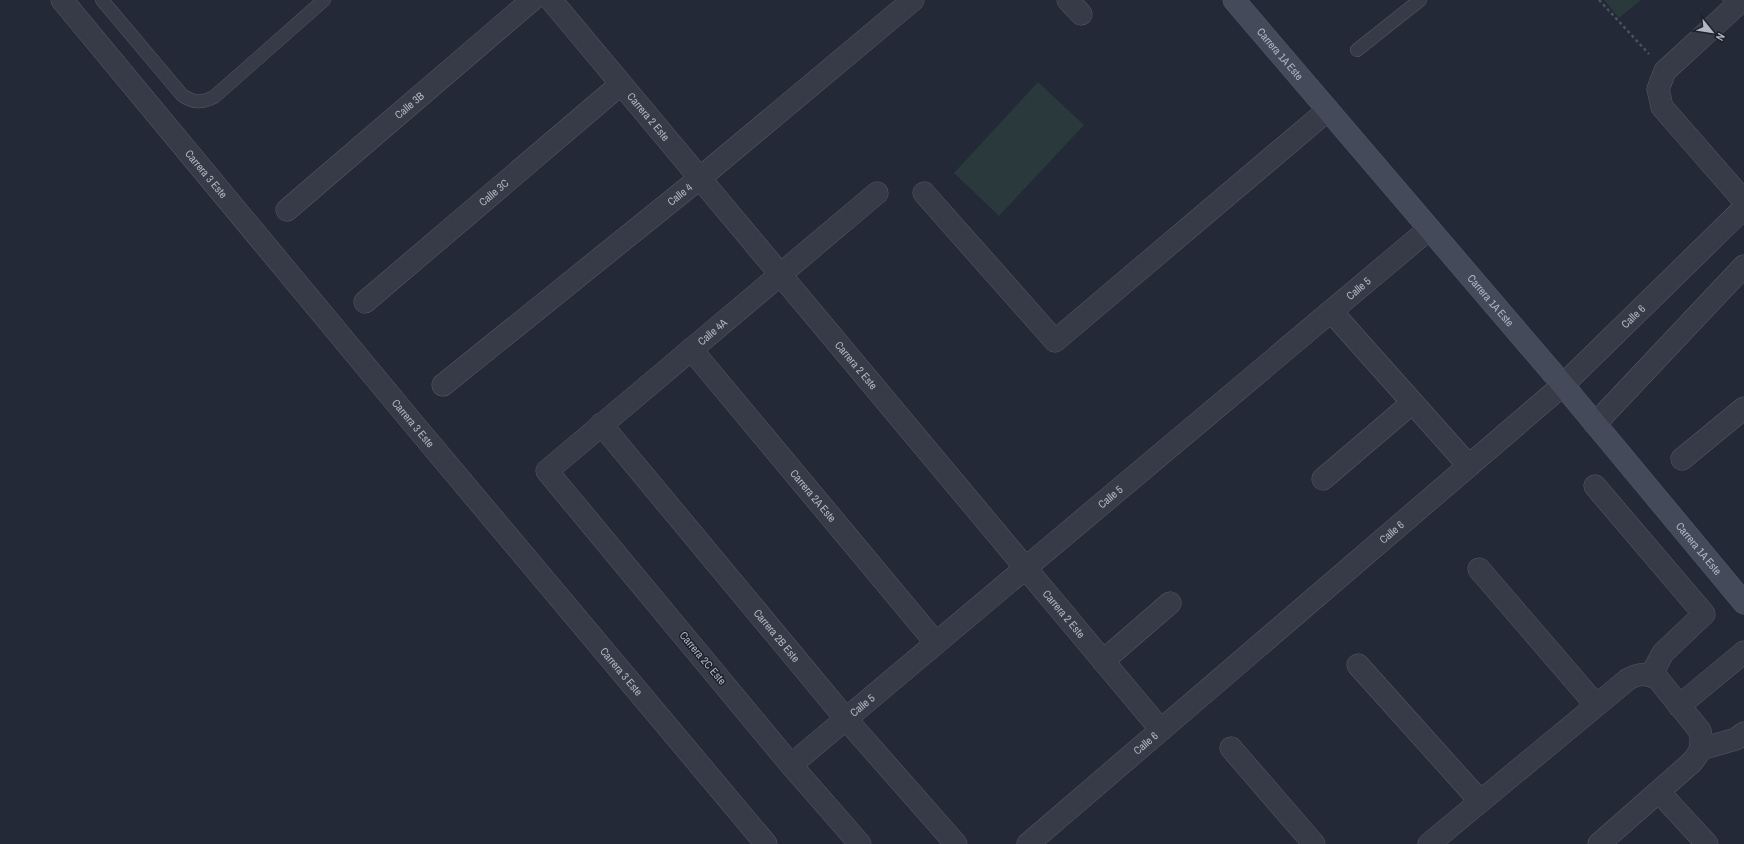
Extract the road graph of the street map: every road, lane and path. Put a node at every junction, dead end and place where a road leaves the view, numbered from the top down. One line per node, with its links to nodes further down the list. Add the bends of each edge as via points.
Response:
1 (62, 0): 57 (street, Carrera 3 Este)
2 (102, 0): 10 (lane, via 182,95 198,102 214,97)
3 (532, 0): 20 (street, Calle 3B)
4 (551, 0): 13 (street, Carrera 2 Este)
5 (913, 0): 15 (street, Calle 4)
6 (1234, 0): 14 (street, Carrera 1A Este)
7 (1420, 0): 11 (lane)
8 (1599, 0): 12 (path)
9 (1734, 0): 12 (street, via 1738,4)
10 (319, 2)
11 (1356, 50)
12 (1665, 71): 18 (street, via 1658,89 1662,107)
13 (621, 84): 15 (street, Carrera 2 Este); 24 (street, Calle 3C)
14 (1328, 110): 17 (street, via 1055,341); 21 (street, Carrera 1A Este)
15 (700, 178): 23 (street, Carrera 2 Este); 28 (street, Calle 4)
16 (877, 193): 23 (street, Calle 4A)
17 (924, 193)
18 (1744, 201)
19 (1744, 208): 27 (street, Calle 6)
20 (287, 210)
21 (1429, 229): 25 (street, Calle 5); 27 (street, Carrera 1A Este)
22 (1744, 266): 32 (street)
23 (780, 274): 26 (street, Calle 4A); 38 (street, Carrera 2 Este)
24 (365, 302)
25 (1331, 312): 29 (street); 38 (street, Calle 5)
26 (691, 349): 31 (street, Calle 4A); 42 (street, Carrera 2A Este)
27 (1563, 385): 32 (street, Carrera 1A Este); 34 (street, Calle 6)
28 (443, 386)
29 (1412, 403): 34 (street); 36 (street)
30 (1744, 408): 33 (street)
31 (601, 424): 35 (street, Calle 4A); 49 (street, Carrera 2B Este)
32 (1595, 424): 41 (street, Carrera 1A Este)
33 (1682, 459)
34 (1469, 466): 50 (street, Calle 6)
35 (547, 471): 54 (street, Carrera 2C Este)
36 (1323, 479)
37 (1595, 486): 46 (street, via 1704,614 1663,653)
38 (1026, 568): 42 (street, Calle 5); 44 (street, Carrera 2 Este)
39 (1480, 569): 47 (street)
40 (1170, 603): 44 (street)
41 (1744, 603)
42 (936, 643): 49 (street, Calle 5)
43 (1744, 652): 48 (street)
44 (1103, 661): 50 (street, Carrera 2 Este)
45 (1358, 665): 56 (street)
46 (1651, 675): 47 (street, via 1634,676); 48 (street, via 1658,679)
47 (1596, 705): 56 (street)
48 (1680, 706): 53 (street, via 1700,731)
49 (846, 718): 54 (street, Calle 5); 59 (street, Carrera 2B Este)
50 (1161, 730): 60 (street, Calle 6)
51 (1744, 733): 53 (street, via 1736,739)
52 (1231, 748): 61 (street)
53 (1701, 749): 55 (street, via 1697,757)
54 (791, 765): 58 (street, Carrera 2C Este)
55 (1659, 792): 63 (street); 64 (street)
56 (1480, 801): 62 (street)
57 (766, 844)
58 (860, 844)
59 (956, 844)
60 (1028, 844)
61 (1314, 844)
62 (1429, 844)
63 (1599, 844)
64 (1706, 844)

